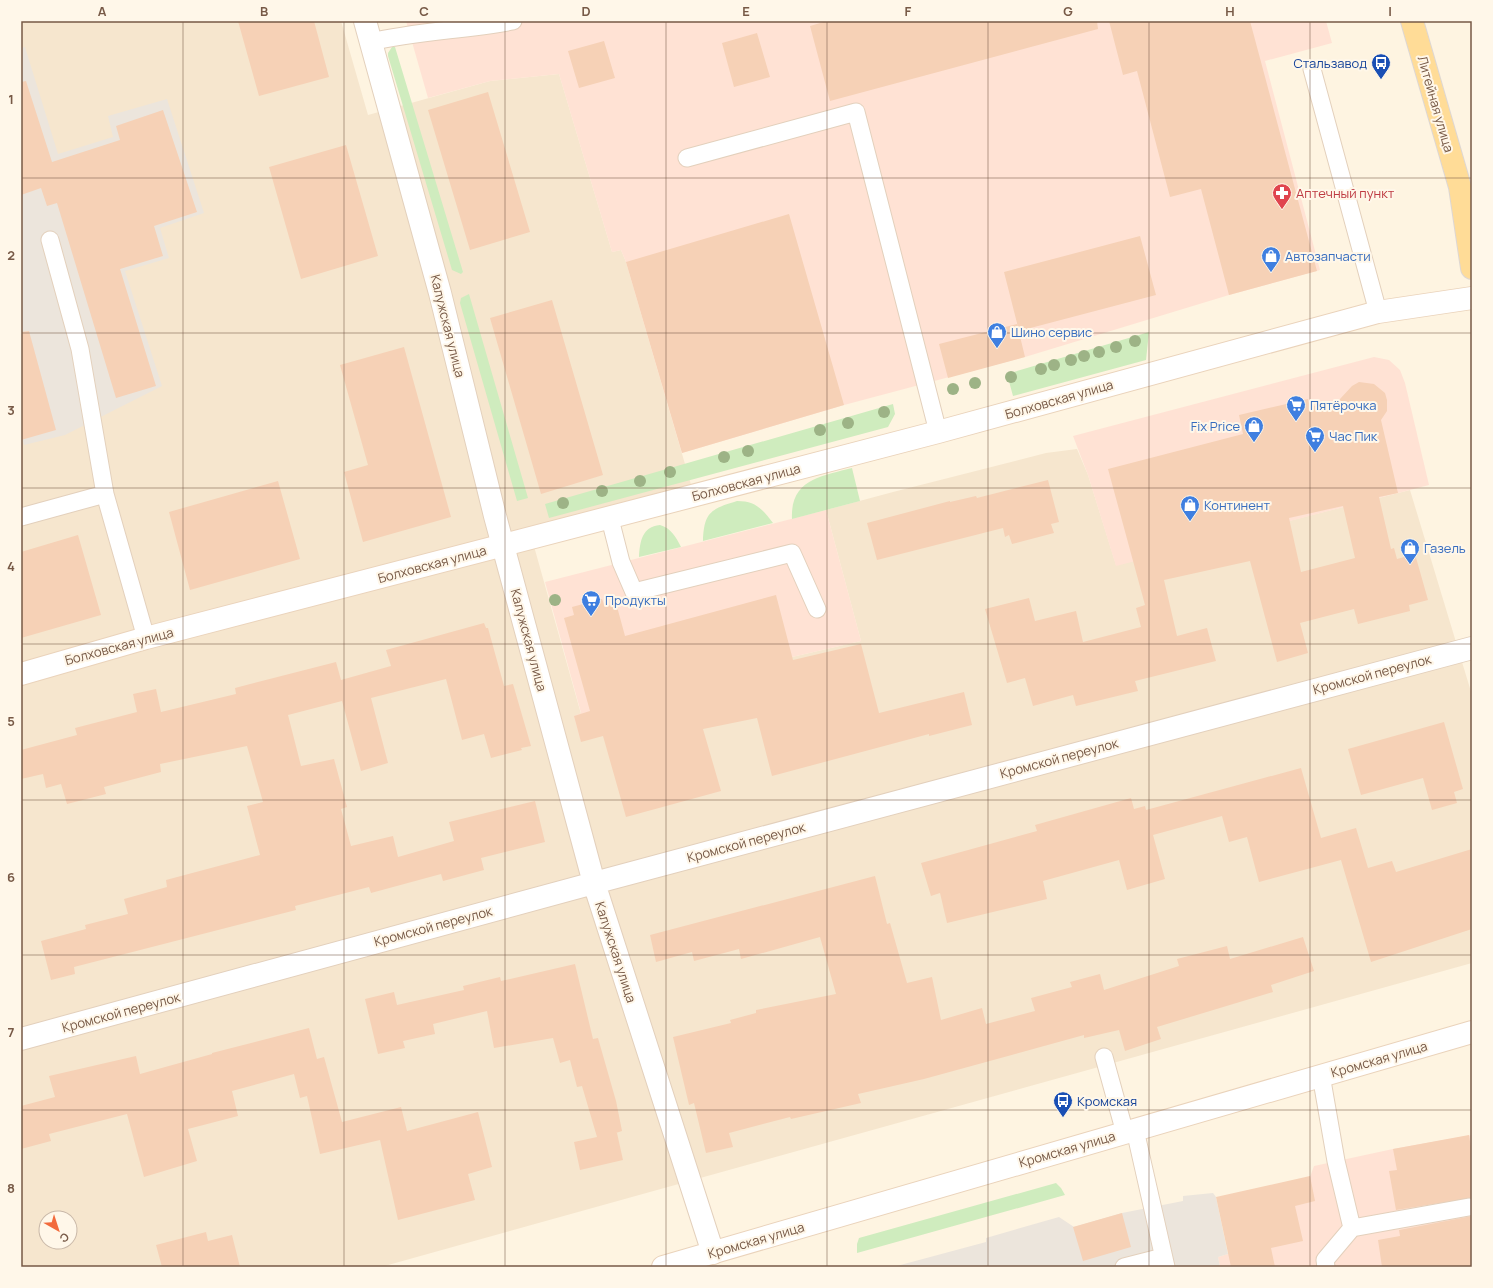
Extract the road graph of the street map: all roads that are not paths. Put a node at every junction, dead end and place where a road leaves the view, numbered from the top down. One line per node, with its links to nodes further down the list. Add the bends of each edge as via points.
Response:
1 (513, 21): 3 (lane, via 480,27 397,35)
2 (1412, 21): 6 (main road, Литейная улица)
3 (367, 31): 16 (street, Калужская улица, via 440,293)
4 (1312, 69): 11 (lane)
5 (687, 158): 12 (lane, via 856,112)
6 (1460, 187): 7 (main road, Литейная улица); 9 (main road, Литейная улица)
7 (1472, 212)
8 (50, 240): 13 (lane, via 80,349)
9 (1472, 268)
10 (1472, 298): 11 (street, Болховская улица)
11 (1378, 312): 12 (street, Болховская улица)
12 (938, 432): 15 (street, Болховская улица)
13 (105, 494): 14 (lane); 18 (lane)
14 (21, 517)
15 (610, 519): 16 (street, Болховская улица); 17 (lane, via 620,562 634,592 792,553)
16 (503, 545): 18 (street, Болховская улица); 21 (street, Калужская улица)
17 (818, 609)
18 (146, 638): 20 (street, Болховская улица)
19 (1472, 648): 21 (street, Кромской переулок)
20 (21, 674)
21 (594, 883): 23 (street, Кромской переулок); 29 (street, Калужская улица)
22 (1472, 1032): 25 (street, Кромская улица)
23 (21, 1039)
24 (1104, 1057): 26 (lane)
25 (1321, 1076): 26 (street, Кромская улица); 28 (lane, via 1336,1161)
26 (1130, 1131): 29 (street, Кромская улица); 30 (lane)
27 (1469, 1207): 28 (lane)
28 (1352, 1228): 33 (lane, via 1325,1260)
29 (713, 1253): 31 (street, Кромская улица)
30 (1165, 1262): 32 (lane)
31 (663, 1267)
32 (1124, 1267)
33 (1326, 1267)

